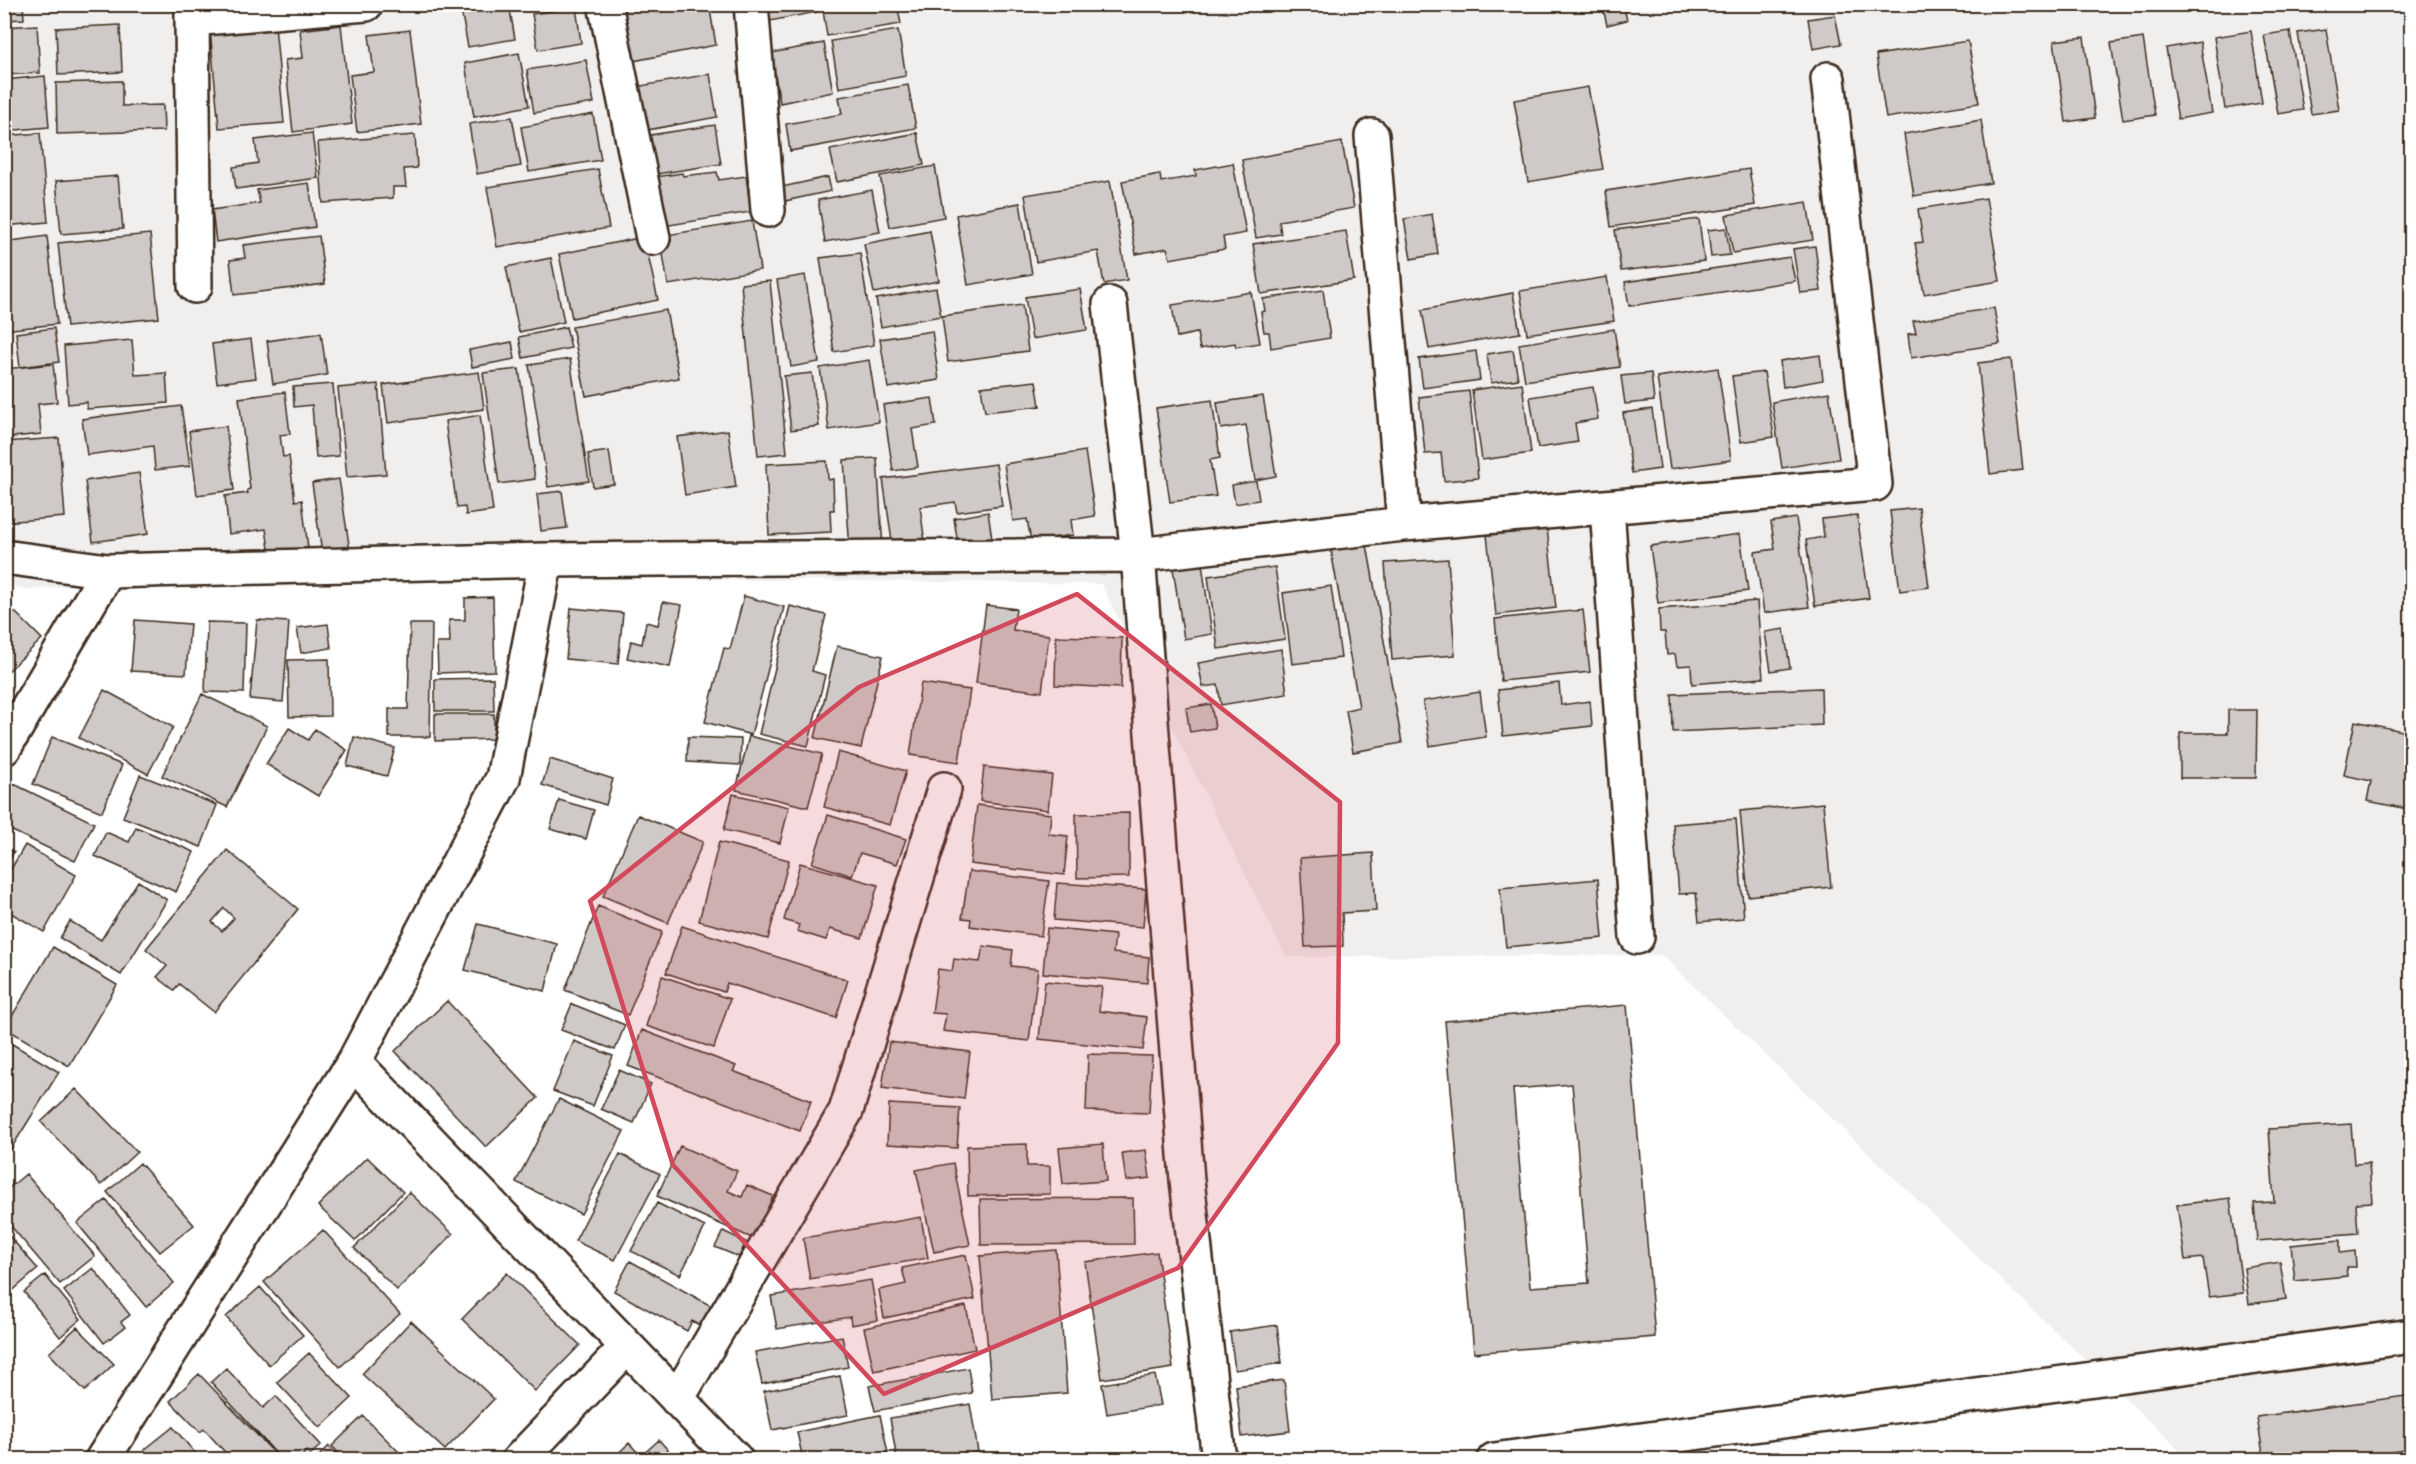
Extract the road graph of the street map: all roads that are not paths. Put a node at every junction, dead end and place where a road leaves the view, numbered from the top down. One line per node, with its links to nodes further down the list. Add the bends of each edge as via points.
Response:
1 (366, 4): 4 (street)
2 (605, 4): 8 (street)
3 (751, 4): 7 (street)
4 (192, 12): 9 (street)
5 (1828, 79): 11 (street, via 1875,484)
6 (1372, 136): 12 (street)
7 (768, 210)
8 (653, 238)
9 (195, 286)
10 (1110, 304): 13 (street)
11 (1607, 507): 12 (street); 19 (street)
12 (1404, 524): 13 (street)
13 (1138, 555): 15 (street); 27 (street, via 1186,1180)
14 (4, 556): 16 (street)
15 (546, 560): 16 (street); 20 (street, via 503,777)
16 (108, 571): 17 (street)
17 (4, 748)
18 (944, 789): 23 (street, via 846,1111)
19 (1637, 937)
20 (354, 1062): 22 (street); 24 (street)
21 (2412, 1336): 28 (street)
22 (627, 1347): 23 (street); 25 (street)
23 (677, 1399): 26 (street)
24 (102, 1460)
25 (519, 1460)
26 (736, 1460)
27 (1219, 1460)
28 (1494, 1460)

